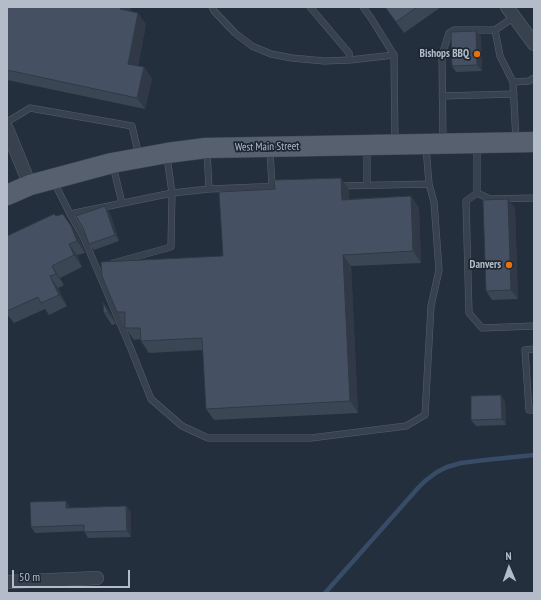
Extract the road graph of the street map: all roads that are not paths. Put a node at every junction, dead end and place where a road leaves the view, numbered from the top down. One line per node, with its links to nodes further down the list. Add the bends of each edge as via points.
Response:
1 (212, 7): 8 (lane, via 235,33 252,46 270,54 324,61)
2 (310, 7): 8 (lane, via 349,52)
3 (363, 7): 7 (lane)
4 (510, 12): 5 (lane); 6 (street)
5 (495, 30): 10 (lane, via 500,56); 12 (lane, via 454,30 450,33 442,55)
6 (534, 44)
7 (394, 55): 8 (lane); 17 (lane)
8 (350, 60)
9 (534, 78): 10 (lane, via 529,81)
10 (513, 82): 11 (lane)
11 (514, 94): 12 (lane); 15 (lane)
12 (442, 96): 18 (lane)
13 (7, 122): 23 (lane, via 30,108 132,126)
14 (7, 129): 27 (street)
15 (525, 142): 16 (main road, West Main Street)
16 (477, 143): 18 (main road, West Main Street); 34 (lane)
17 (396, 144): 18 (main road, West Main Street); 19 (main road, West Main Street)
18 (434, 144): 26 (lane)
19 (367, 145): 20 (main road, West Main Street); 28 (lane)
20 (270, 147): 21 (main road, West Main Street); 29 (lane)
21 (206, 148): 22 (main road, West Main Street); 32 (lane)
22 (167, 153): 23 (main road, West Main Street); 33 (lane)
23 (139, 158): 24 (main road, West Main Street)
24 (112, 162): 25 (main road, West Main Street); 37 (lane)
25 (53, 178): 27 (main road, West Main Street); 38 (lane)
26 (429, 184): 28 (lane); 39 (lane, via 434,202 439,270 431,306 425,415 406,426 312,438 208,438 182,426 151,399)
27 (30, 185): 35 (main road, West Main Street)
28 (368, 185): 31 (lane)
29 (272, 186): 30 (lane); 32 (lane)
30 (286, 186)
31 (330, 186)
32 (209, 189): 33 (lane)
33 (172, 192): 37 (lane); 39 (lane, via 171,247)
34 (477, 193): 36 (lane, via 490,199); 40 (lane, via 466,202 469,313 482,328)
35 (7, 195)
36 (534, 198)
37 (122, 203): 38 (lane)
38 (70, 214): 39 (lane)
39 (97, 268)
40 (534, 326)
41 (534, 349): 42 (lane, via 525,350 529,410)
42 (534, 410)
43 (97, 578): 44 (street)
44 (7, 582)

